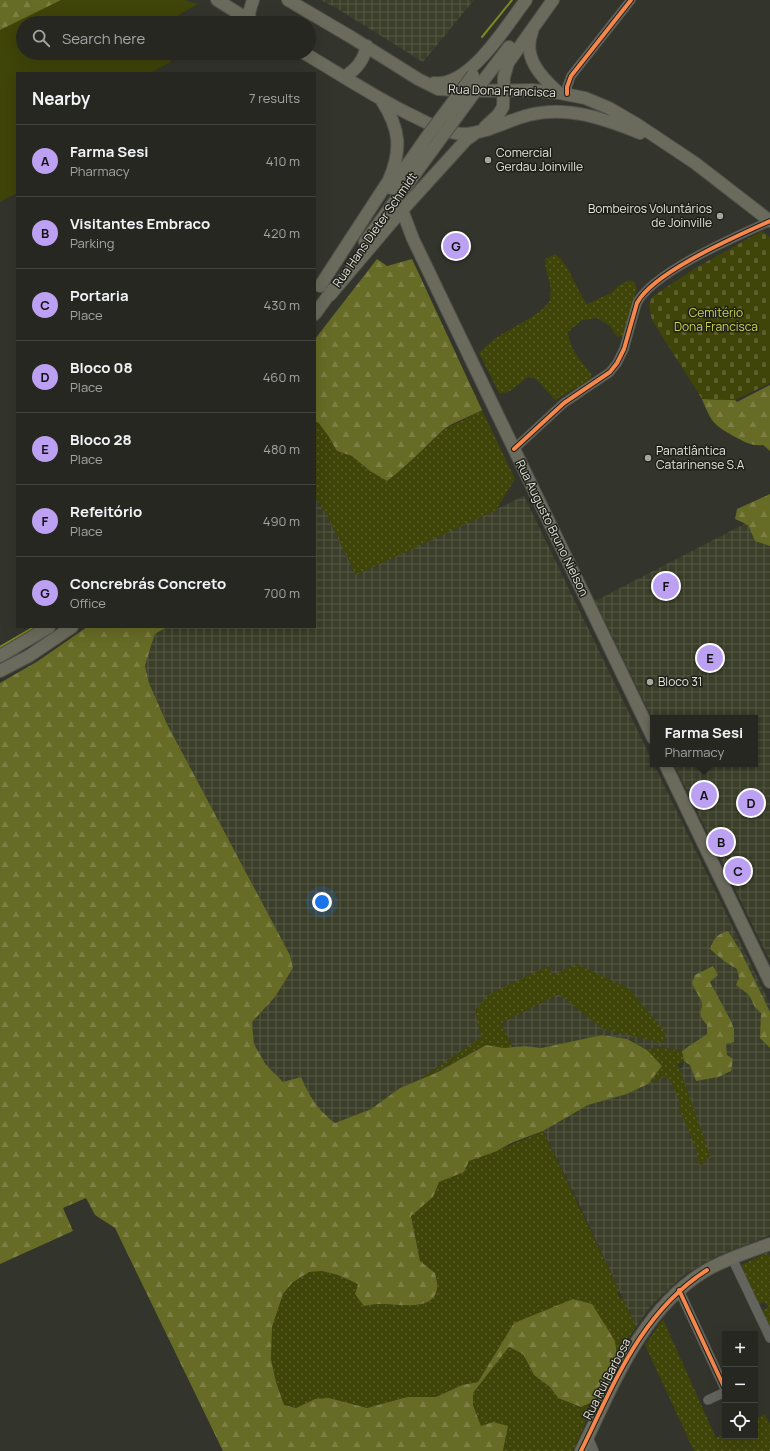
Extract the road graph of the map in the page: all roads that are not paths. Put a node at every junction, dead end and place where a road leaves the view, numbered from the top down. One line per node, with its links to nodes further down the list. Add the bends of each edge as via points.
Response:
1 (253, 0): 10 (main road)
2 (288, 0): 11 (main road, Rua Dona Francisca)
3 (526, 0): 18 (main road, via 482,56 462,76 438,84)
4 (532, 0): 17 (main road)
5 (546, 0): 17 (main road)
6 (553, 0): 13 (main road)
7 (631, 0): 20 (street, via 571,76)
8 (220, 1): 9 (main road)
9 (243, 16)
10 (250, 16)
11 (315, 16)
12 (316, 16): 14 (main road, Rua Dona Francisca)
13 (535, 24): 19 (main road, via 508,63); 20 (main road, via 528,47 531,59 546,81)
14 (367, 46): 16 (main road, via 360,65); 18 (main road, Rua Dona Francisca)
15 (316, 60): 16 (main road, Rua Dona Francisca)
16 (344, 77): 21 (main road, Rua Dona Francisca)
17 (478, 78): 25 (main road, bridge)
18 (424, 82): 19 (main road, Rua Dona Francisca, via 438,89)
19 (502, 91): 20 (main road, Rua Dona Francisca); 23 (main road, via 503,107)
20 (563, 93): 22 (main road, via 567,104); 24 (main road, Rua Dona Francisca, via 585,98 609,108)
21 (382, 101): 23 (main road, Rua Dona Francisca, via 437,128 465,134); 30 (main road, via 389,111 398,137 394,168 389,180)
22 (562, 112): 23 (main road, Rua Dona Francisca, via 528,115); 24 (main road, Rua Dona Francisca, via 597,118)
23 (480, 131): 26 (main road, via 466,140)
24 (656, 139): 27 (main road, Rua Dona Francisca, via 695,163)
25 (431, 142): 30 (main road, Rua Hans Dieter Schmidt); 31 (main road, Rua Hans Dieter Schmidt)
26 (402, 210): 28 (main road); 29 (main road, Rua Augusto Bruno Nielson)
27 (770, 221): 33 (street, via 704,252 650,286 641,296 628,339 610,372 564,403)
28 (384, 230): 29 (main road, via 397,230); 31 (main road)
29 (413, 239): 33 (main road, Rua Augusto Bruno Nielson)
30 (318, 289)
31 (330, 295): 32 (main road, Rua Hans Dieter Schmidt)
32 (316, 313)
33 (514, 449): 38 (main road, Rua Augusto Bruno Nielson)
34 (47, 628): 36 (main road)
35 (71, 628): 37 (main road, via 29,656)
36 (0, 656)
37 (0, 671)
38 (650, 732)
39 (666, 767): 40 (main road)
40 (770, 982)
41 (770, 1244): 42 (main road, Rua Rui Barbosa)
42 (732, 1258): 43 (main road, Rua Rui Barbosa, via 707,1270); 44 (street)
43 (679, 1290): 45 (street); 48 (main road, Rua Rui Barbosa, via 656,1315 634,1347)
44 (770, 1338)
45 (722, 1384)
46 (722, 1393): 47 (street)
47 (708, 1400)
48 (588, 1437): 49 (main road, Rua Rui Barbosa); 50 (street)
49 (581, 1451)
50 (594, 1451)

